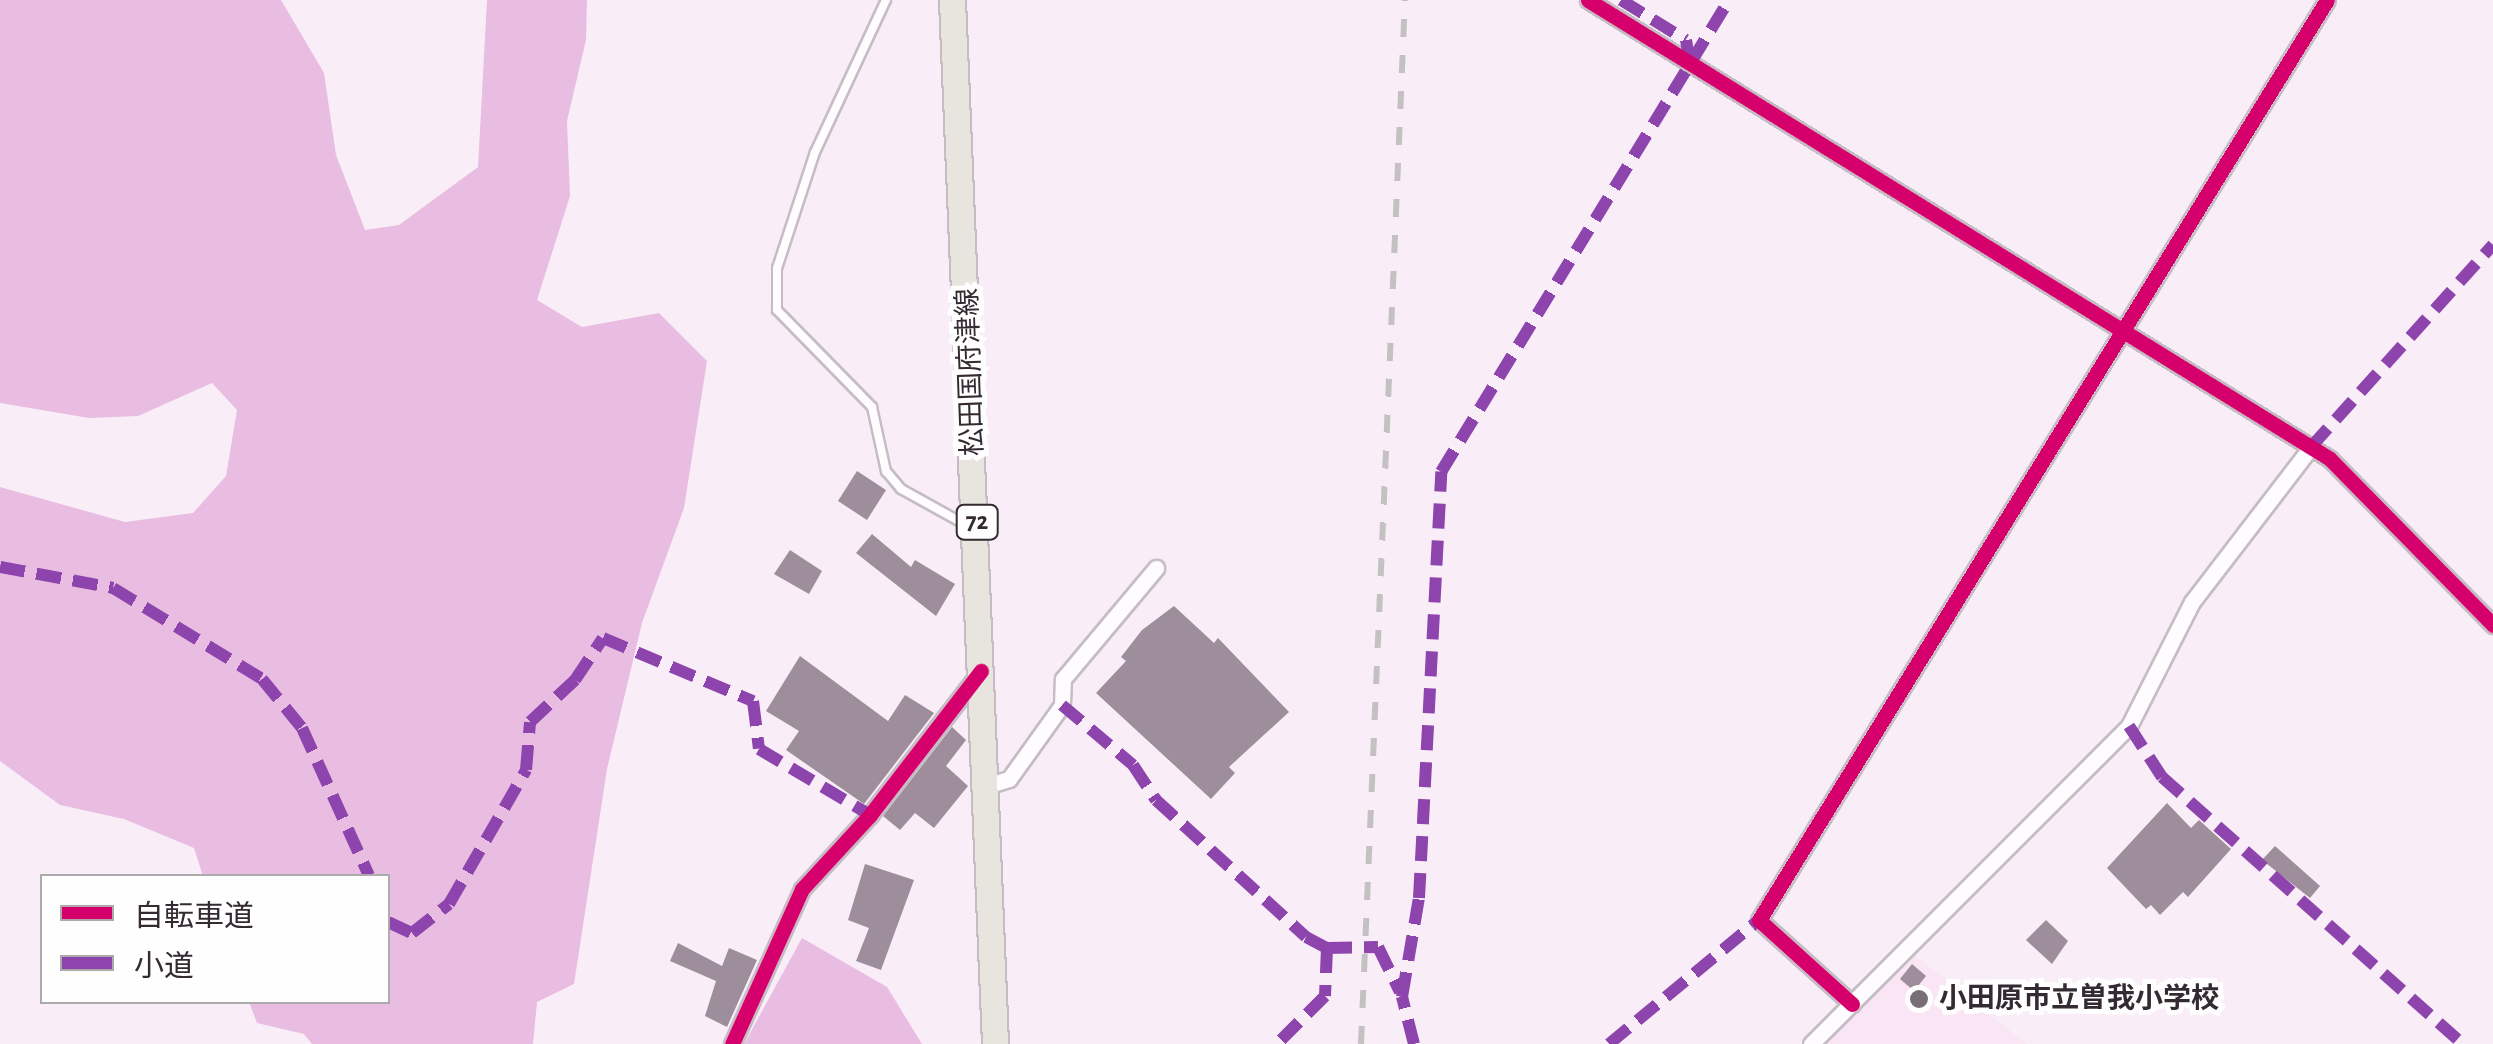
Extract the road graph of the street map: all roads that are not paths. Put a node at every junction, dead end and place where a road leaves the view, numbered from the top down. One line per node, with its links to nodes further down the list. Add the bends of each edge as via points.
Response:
1 (886, 0): 7 (lane, via 815,152 777,268 777,310 872,407 886,471 901,489 925,508)
2 (952, 0): 7 (main road, 松田国府津線 / 72)
3 (1588, 0): 5 (street)
4 (2327, 0): 5 (street)
5 (2124, 330): 6 (street); 12 (street, via 1759,920)
6 (2311, 447): 9 (street); 12 (street, via 2192,602 2129,726)
7 (977, 529): 10 (main road, 松田国府津線 / 72)
8 (1156, 568): 11 (street, via 1063,679 1062,705 1009,780)
9 (2493, 625)
10 (980, 671): 11 (main road, 松田国府津線 / 72); 13 (street, via 870,815 802,890)
11 (986, 786): 14 (main road, 松田国府津線 / 72)
12 (1852, 1004): 15 (street)
13 (732, 1044)
14 (995, 1044)
15 (1811, 1044)

